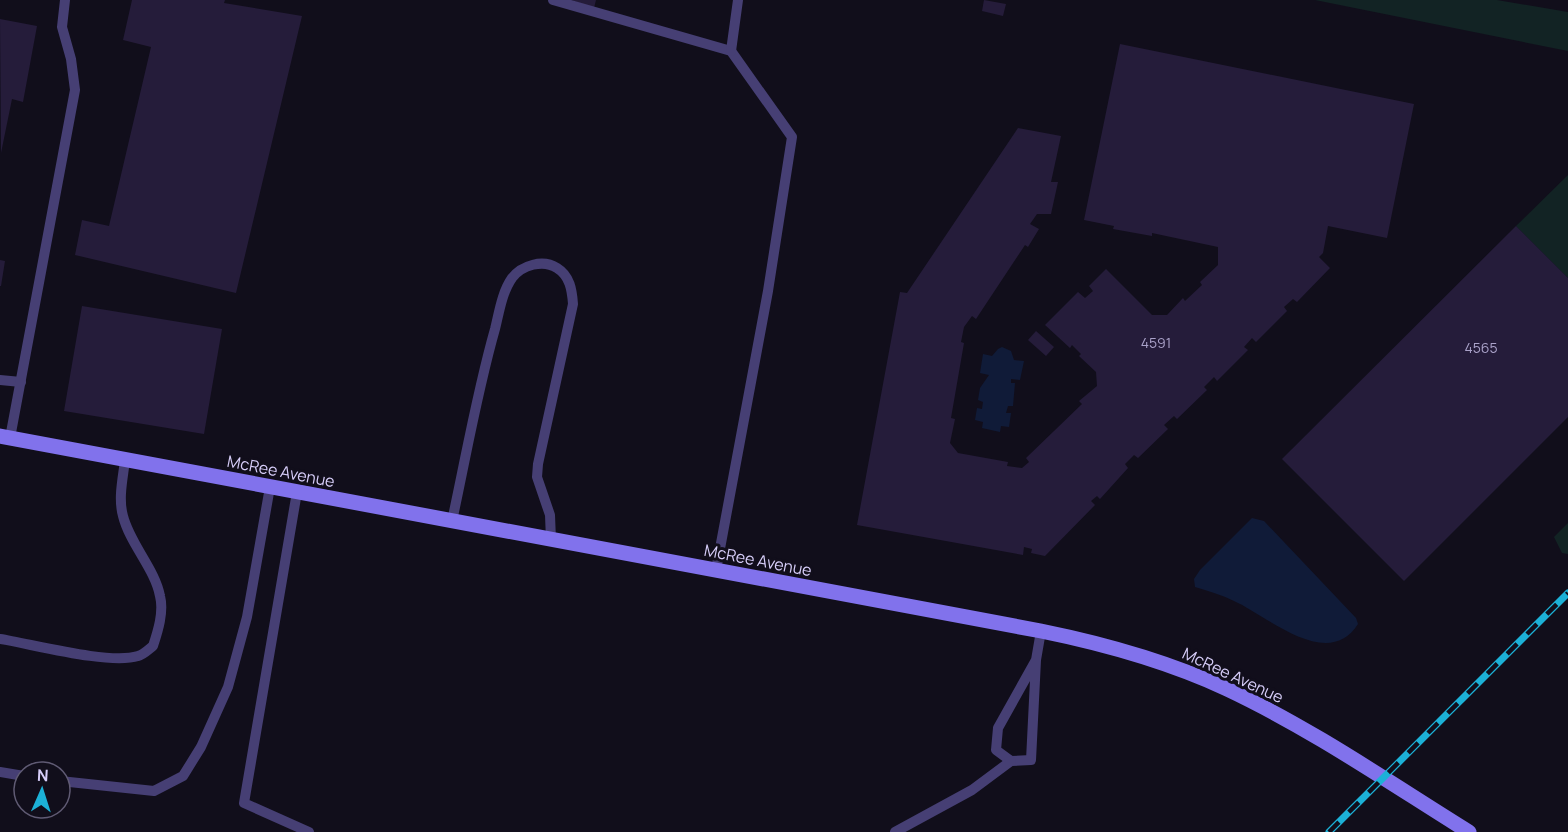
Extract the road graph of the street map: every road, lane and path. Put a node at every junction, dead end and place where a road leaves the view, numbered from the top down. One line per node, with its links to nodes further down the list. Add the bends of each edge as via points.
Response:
1 (65, 0): 6 (lane, via 62,27 75,90)
2 (553, 0): 4 (lane)
3 (738, 0): 4 (lane)
4 (731, 51): 13 (lane, via 792,137)
5 (0, 380): 6 (lane)
6 (21, 382): 7 (lane)
7 (5, 437): 8 (main road, McRee Avenue)
8 (125, 460): 9 (main road, McRee Avenue); 15 (lane, via 122,514 160,596 160,622 153,646 138,656 118,657 83,655)
9 (270, 487): 10 (main road, McRee Avenue); 18 (lane, via 247,617 228,687 183,776 154,791)
10 (297, 492): 11 (main road, McRee Avenue); 19 (lane, via 244,803)
11 (452, 521): 12 (main road, McRee Avenue); 12 (lane, via 487,357 506,290 513,276 528,265 545,264 565,275 572,286 573,304 538,464 537,477 550,515)
12 (551, 540): 13 (main road, McRee Avenue)
13 (716, 570): 14 (main road, McRee Avenue)
14 (1041, 631): 16 (lane); 21 (main road, McRee Avenue, via 1123,650 1227,689 1291,722)
15 (0, 639)
16 (1036, 660): 17 (lane, via 998,728 996,750); 17 (lane, via 1031,760)
17 (1011, 761): 20 (lane, via 972,790)
18 (72, 783)
19 (309, 832)
20 (895, 832)
21 (1470, 832)

